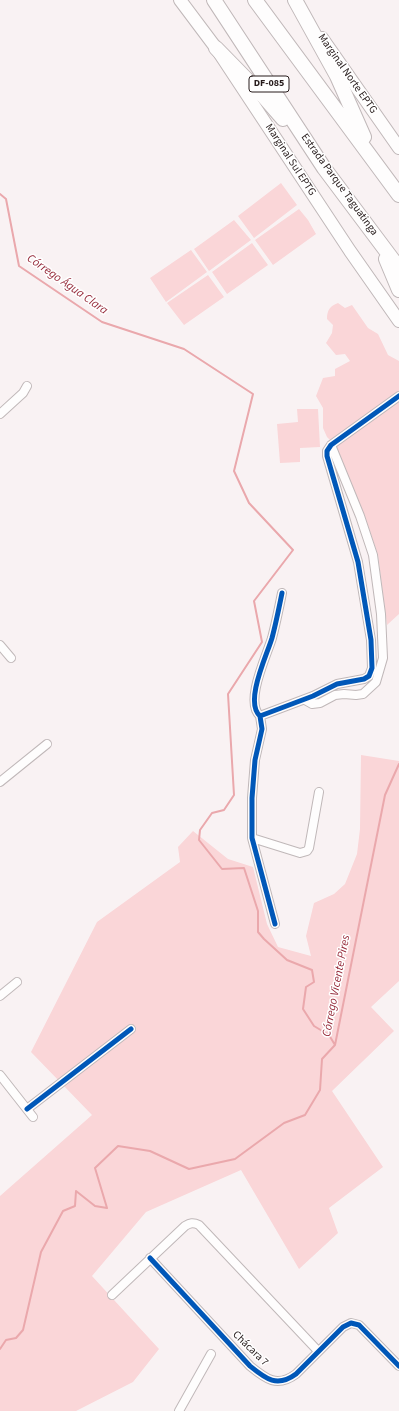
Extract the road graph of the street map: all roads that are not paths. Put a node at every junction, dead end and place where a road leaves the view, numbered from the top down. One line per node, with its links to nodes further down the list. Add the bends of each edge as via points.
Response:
1 (180, 0): 5 (main road, Marginal Sul EPTG)
2 (214, 0): 8 (highway, Estrada Parque Taguatinga / DF-085)
3 (255, 0): 7 (highway)
4 (295, 0): 6 (main road, Marginal Norte EPTG); 7 (highway, via 337,76)
5 (216, 48): 8 (highway, via 263,96); 13 (main road, Marginal Sul EPTG)
6 (399, 148)
7 (374, 160): 9 (highway)
8 (324, 168): 10 (highway, Estrada Parque Taguatinga / DF-085)
9 (399, 195)
10 (372, 232): 11 (highway, Estrada Parque Taguatinga / DF-085); 12 (highway)
11 (399, 268)
12 (399, 290)
13 (399, 321)
14 (27, 386): 16 (street)
15 (399, 396): 17 (street)
16 (0, 414)
17 (331, 445): 21 (street, via 327,456 358,562 371,640 372,668 369,676 364,679 337,684); 21 (street, via 373,555 381,614 383,658 376,682 363,694 335,695 312,704)
18 (282, 592): 22 (street, via 272,639 256,684 255,709)
19 (0, 645): 20 (street)
20 (11, 658)
21 (305, 700): 22 (street)
22 (260, 716): 26 (street, via 262,729 255,760)
23 (48, 744): 24 (street)
24 (0, 782)
25 (319, 792): 26 (street, via 307,851 300,853)
26 (252, 838): 27 (street)
27 (275, 924)
28 (17, 982): 29 (street)
29 (0, 996)
30 (131, 1029): 32 (street)
31 (0, 1075): 32 (street)
32 (27, 1109): 33 (street)
33 (33, 1117)
34 (150, 1258): 35 (street); 36 (street, Chácara 7, via 260,1374 282,1382); 36 (street, via 188,1224 199,1225)
35 (112, 1295)
36 (318, 1351): 38 (street, Chácara 7, via 343,1327 355,1323)
37 (211, 1354): 39 (street)
38 (399, 1366)
39 (179, 1411)

